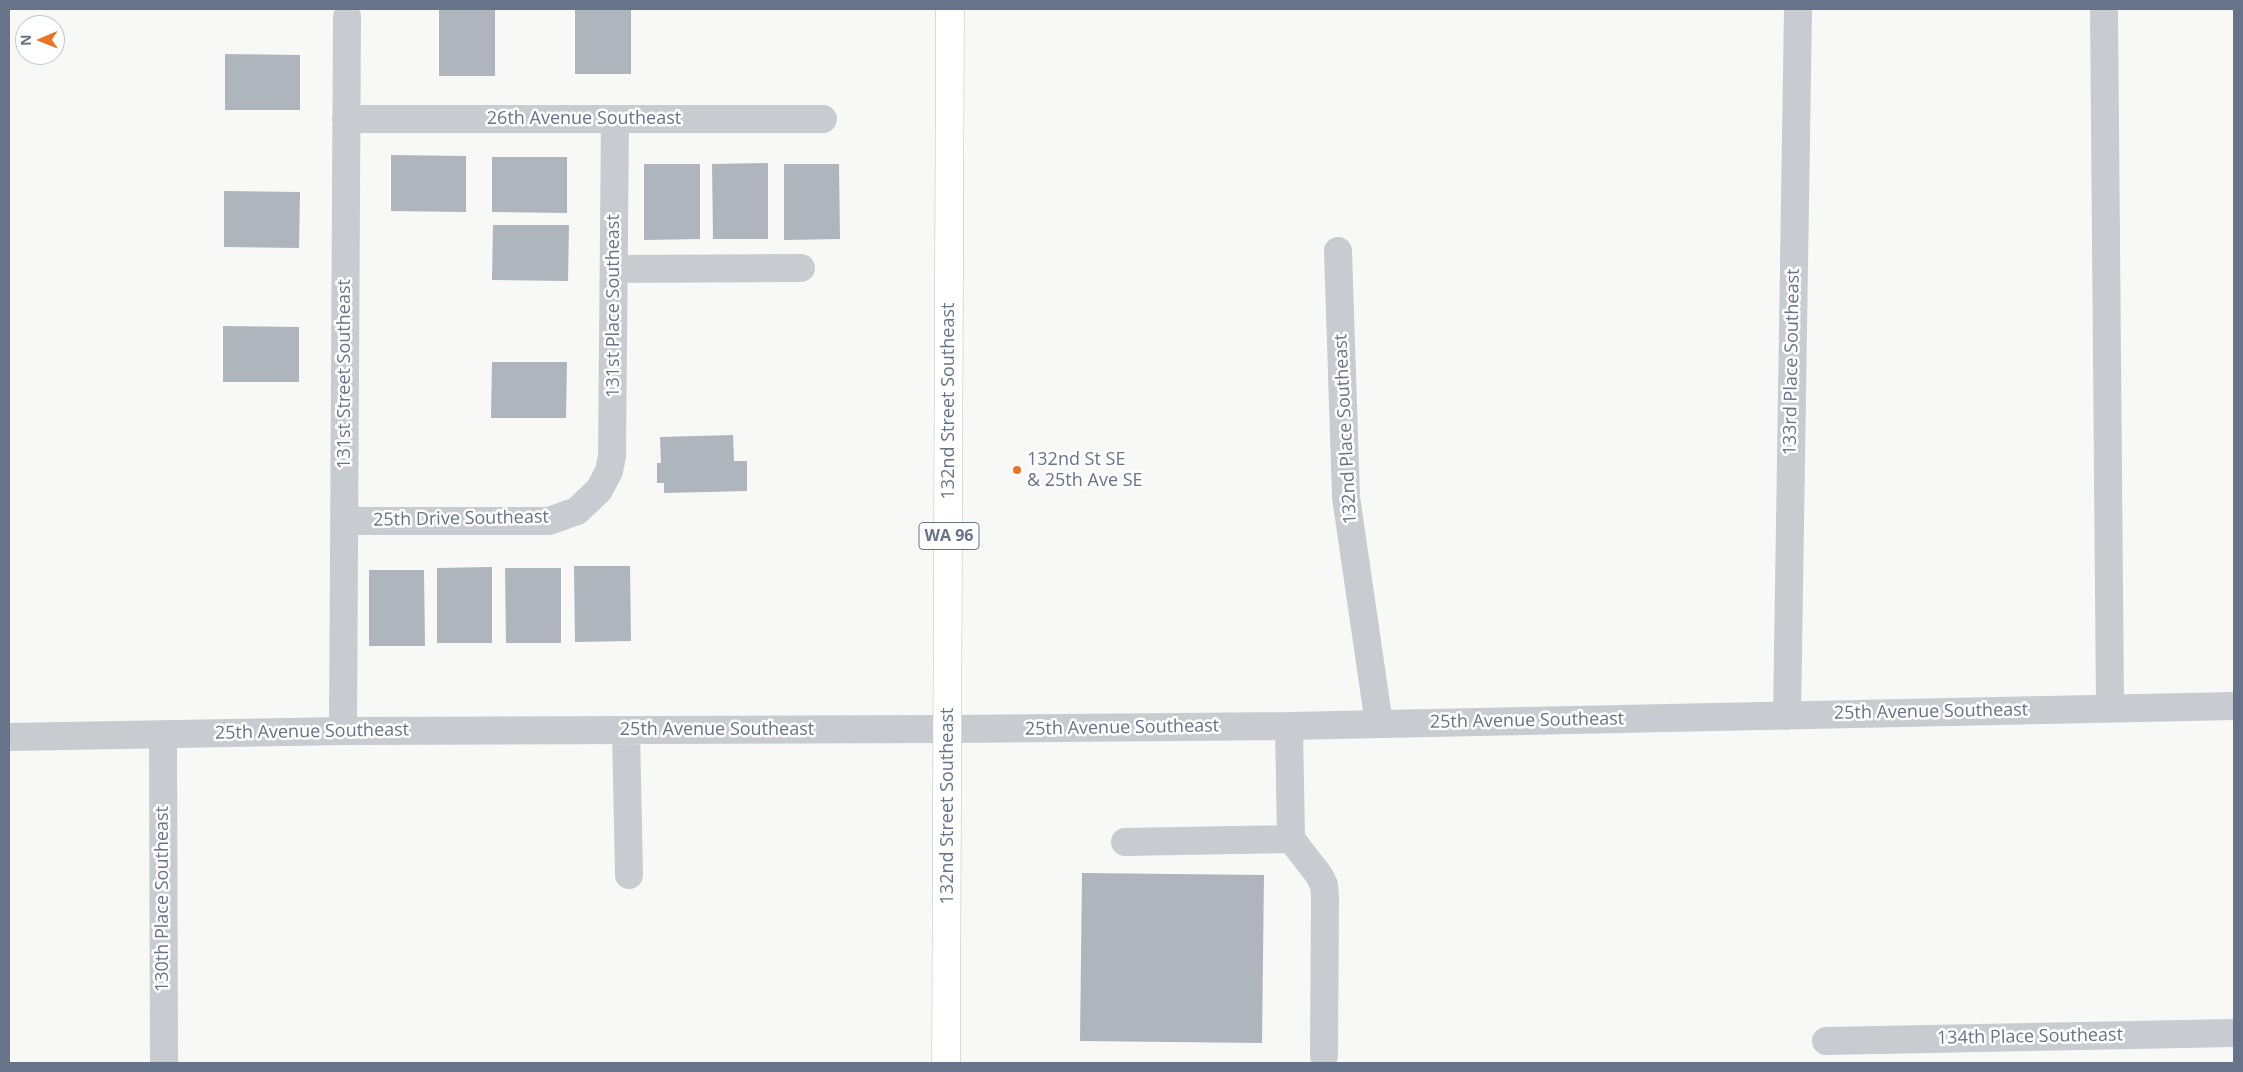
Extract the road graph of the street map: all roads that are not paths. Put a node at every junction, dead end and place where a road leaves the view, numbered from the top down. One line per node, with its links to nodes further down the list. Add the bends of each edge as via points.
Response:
1 (950, 9): 19 (main road, 132nd Street Southeast / WA 96)
2 (1798, 9): 15 (street, 133rd Place Southeast)
3 (2104, 9): 14 (street)
4 (346, 17): 5 (street, 131st Street Southeast)
5 (346, 119): 6 (street, 26th Avenue Southeast); 12 (street, 131st Street Southeast)
6 (615, 119): 7 (street, 26th Avenue Southeast); 10 (street, 131st Place Southeast)
7 (823, 119)
8 (1338, 251): 16 (street, 132nd Place Southeast, via 1346,497)
9 (801, 268): 10 (street)
10 (614, 269): 11 (street, 131st Place Southeast, via 612,456 609,471)
11 (599, 490): 12 (street, 25th Drive Southeast, via 577,510 549,521)
12 (344, 521): 20 (street, 131st Street Southeast)
13 (2234, 706): 14 (street, 25th Avenue Southeast)
14 (2110, 708): 15 (street, 25th Avenue Southeast)
15 (1787, 716): 16 (street, 25th Avenue Southeast)
16 (1379, 724): 17 (street, 25th Avenue Southeast)
17 (1289, 726): 19 (street, 25th Avenue Southeast); 23 (street)
18 (626, 730): 19 (street, 25th Avenue Southeast); 20 (street, 25th Avenue Southeast); 25 (street)
19 (948, 730): 30 (main road, 132nd Street Southeast / WA 96)
20 (343, 731): 21 (street, 25th Avenue Southeast)
21 (163, 735): 22 (street, 25th Avenue Southeast); 29 (street, 130th Place Southeast)
22 (9, 737)
23 (1291, 839): 24 (street); 28 (street, via 1324,885)
24 (1125, 842)
25 (629, 875)
26 (2234, 1033): 27 (street, 134th Place Southeast)
27 (1826, 1041)
28 (1324, 1056)
29 (164, 1063)
30 (946, 1063)

